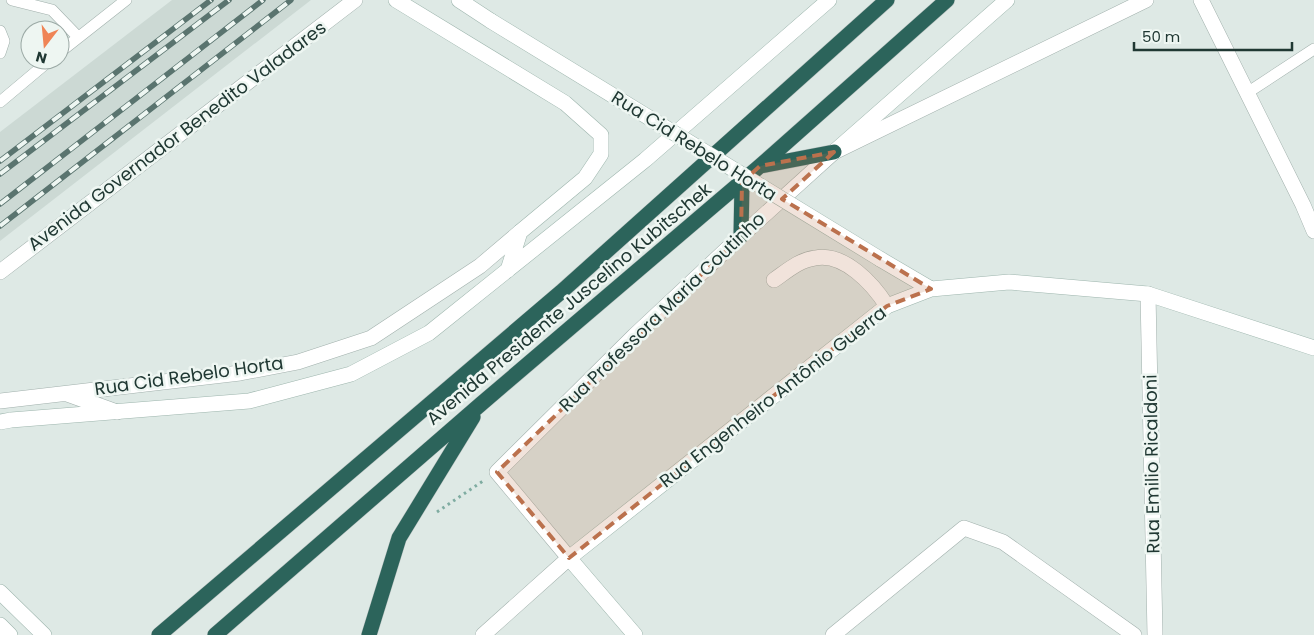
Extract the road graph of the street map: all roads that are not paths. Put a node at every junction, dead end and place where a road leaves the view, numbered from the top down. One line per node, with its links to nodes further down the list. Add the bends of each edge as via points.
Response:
1 (12, 0): 13 (lane, via 52,10)
2 (126, 0): 13 (lane)
3 (355, 0): 28 (street, Avenida Governador Benedito Valadares)
4 (396, 0): 25 (street, Rua Cid Rebelo Horta, via 565,103 600,135 601,154 584,178)
5 (459, 0): 30 (street, Rua Cid Rebelo Horta, bridge)
6 (829, 0): 27 (street, via 638,166)
7 (887, 0): 44 (highway, Avenida Presidente Juscelino Kubitschek, via 561,292)
8 (947, 0): 21 (highway, Avenida Presidente Juscelino Kubitschek)
9 (1007, 0): 20 (street)
10 (1146, 0): 20 (street, Rua Professora Maria Coutinho)
11 (1201, 0): 18 (street)
12 (0, 31): 16 (lane, via 4,41)
13 (78, 37): 14 (lane)
14 (70, 44)
15 (1314, 49): 18 (lane)
16 (0, 53)
17 (38, 70): 19 (lane)
18 (1247, 93): 23 (street)
19 (0, 102)
20 (834, 152): 21 (highway); 26 (street, Rua Professora Maria Coutinho)
21 (760, 166): 22 (highway, Avenida Presidente Juscelino Kubitschek)
22 (742, 182): 26 (highway); 36 (highway, Avenida Presidente Juscelino Kubitschek)
23 (1308, 202): 24 (street)
24 (1314, 231)
25 (520, 232): 27 (street); 34 (street, Rua Cid Rebelo Horta, via 480,266 371,338 298,362 240,373)
26 (741, 236): 39 (street, Rua Professora Maria Coutinho, via 635,335 497,472)
27 (508, 270): 37 (street, via 429,333 351,374 249,401)
28 (0, 272)
29 (774, 280): 32 (street, via 802,261 817,257 838,260 862,275)
30 (931, 289): 31 (street, Rua Engenheiro Antônio Guerra, via 1010,282); 32 (street, Rua Engenheiro Antônio Guerra)
31 (1148, 294): 33 (street, Rua Engenheiro Antônio Guerra); 51 (street, Rua Emilio Ricaldoni)
32 (887, 306): 39 (street, Rua Engenheiro Antônio Guerra)
33 (1314, 348)
34 (63, 392): 35 (street, Rua Cid Rebelo Horta); 37 (street)
35 (1, 400)
36 (481, 404): 45 (highway, Avenida Presidente Juscelino Kubitschek); 46 (highway, via 399,538)
37 (117, 412): 38 (street)
38 (0, 422)
39 (569, 558): 47 (street, Rua Engenheiro Antônio Guerra); 48 (street)
40 (0, 592): 43 (street)
41 (0, 625): 42 (street)
42 (10, 635)
43 (44, 635)
44 (159, 635)
45 (215, 635)
46 (369, 635)
47 (483, 635)
48 (635, 635)
49 (833, 635): 50 (street, via 964,528 1003,542)
50 (1134, 635)
51 (1155, 635)

